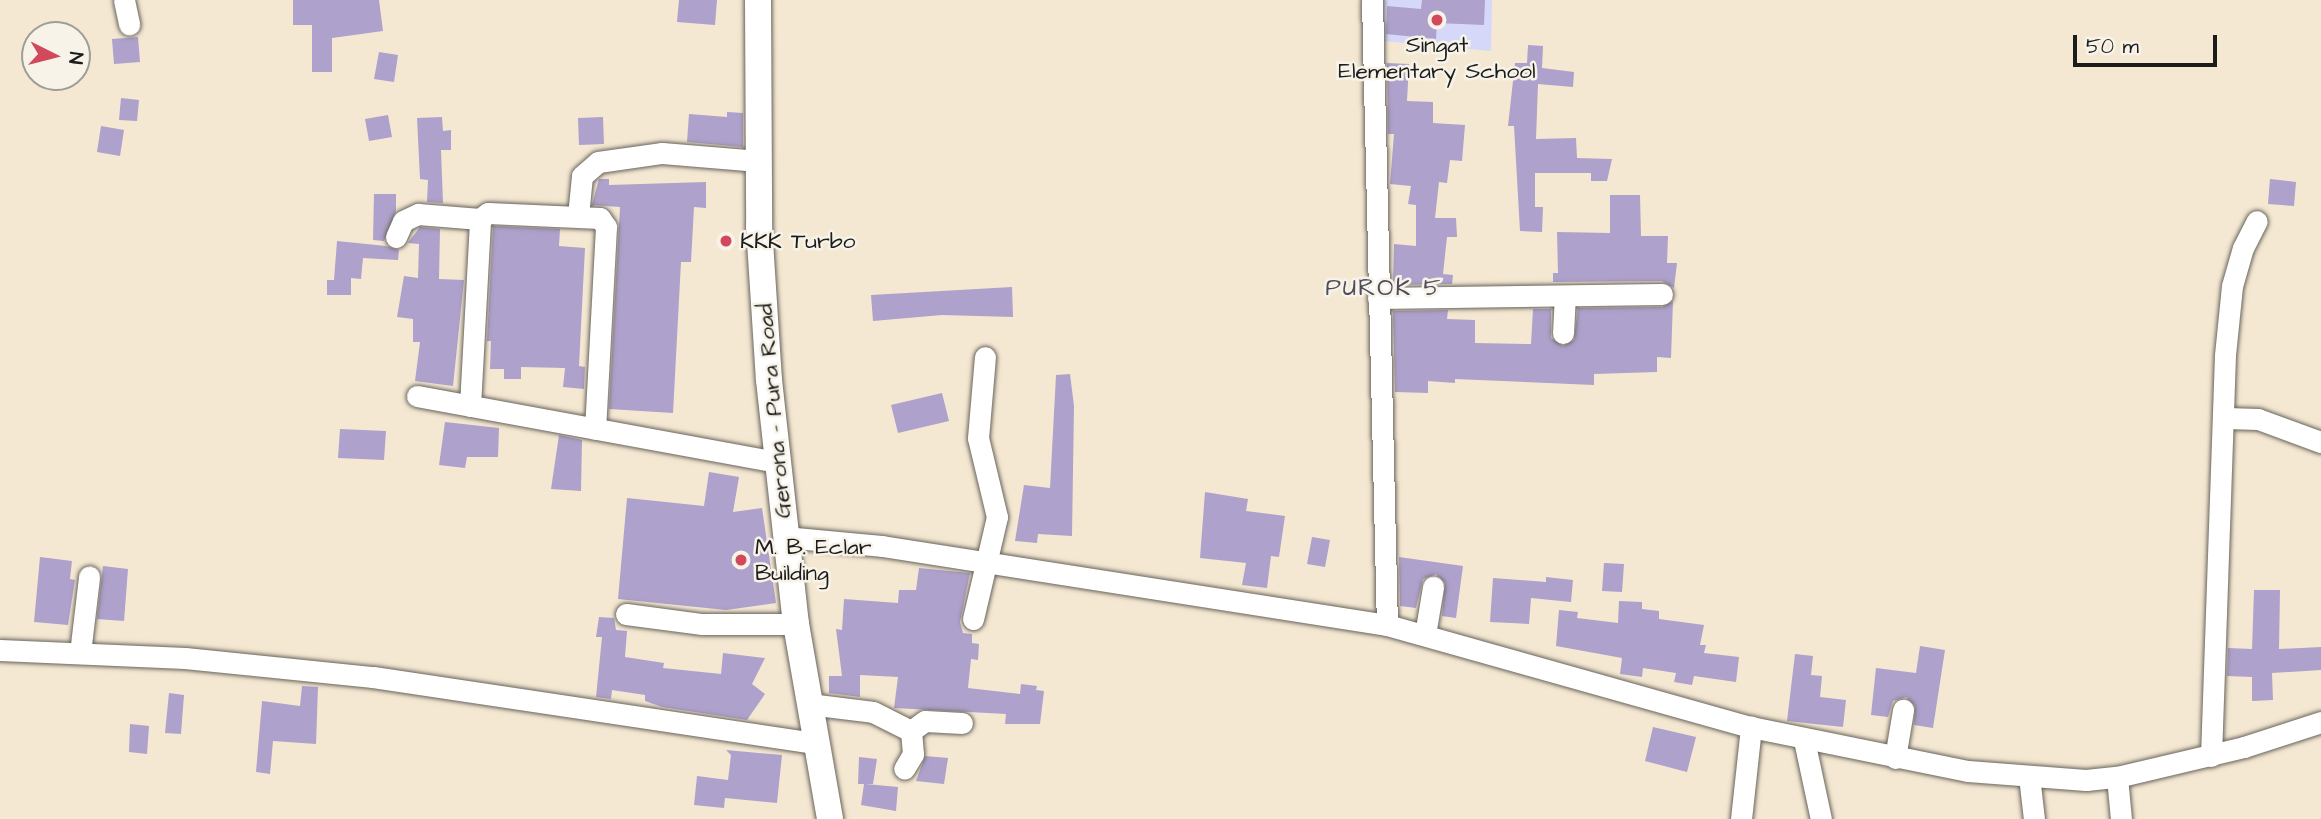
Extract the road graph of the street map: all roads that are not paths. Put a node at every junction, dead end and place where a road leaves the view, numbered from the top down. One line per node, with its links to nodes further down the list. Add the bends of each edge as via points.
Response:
1 (124, 0): 4 (street)
2 (758, 0): 5 (main road, Gerona - Pura Road)
3 (1372, 0): 12 (street)
4 (129, 24)
5 (759, 161): 6 (street, via 662,153 598,162 582,176); 20 (main road, Gerona - Pura Road)
6 (578, 216): 7 (street, via 488,213); 18 (street, via 600,218 606,227)
7 (480, 219): 9 (street, via 418,214 403,221); 16 (street)
8 (2258, 221): 17 (street, via 2243,248 2232,286 2225,355)
9 (396, 237)
10 (1662, 295): 11 (street)
11 (1565, 297): 12 (street); 13 (street)
12 (1378, 298): 28 (street)
13 (1563, 333)
14 (985, 357): 22 (street, via 978,438 997,517)
15 (418, 396): 16 (street)
16 (470, 406): 18 (street)
17 (2226, 418): 19 (street, via 2258,419); 40 (street, via 2213,611)
18 (595, 429): 20 (street)
19 (2321, 442)
20 (776, 462): 21 (main road, Gerona - Pura Road)
21 (784, 537): 22 (street); 27 (main road, Gerona - Pura Road)
22 (988, 562): 26 (street); 28 (street)
23 (89, 577): 31 (street)
24 (1433, 587): 29 (street)
25 (626, 614): 27 (street, via 702,624)
26 (973, 619)
27 (796, 624): 32 (main road, Gerona - Pura Road)
28 (1387, 625): 29 (street)
29 (1425, 635): 36 (street)
30 (0, 650): 31 (street)
31 (80, 653): 39 (street, via 185,658 373,677)
32 (809, 704): 37 (street, via 873,712); 39 (main road, Gerona - Pura Road)
33 (1903, 710): 41 (street)
34 (2321, 722): 40 (street)
35 (962, 723): 37 (street, via 925,722)
36 (1751, 727): 38 (street); 46 (street)
37 (911, 731): 42 (street, via 913,754)
38 (1804, 740): 41 (street); 47 (street)
39 (815, 743): 45 (main road, Gerona - Pura Road)
40 (2211, 755): 44 (street)
41 (1895, 758): 43 (street)
42 (904, 769)
43 (2029, 776): 44 (street); 48 (street)
44 (2117, 777): 49 (street)
45 (830, 819)
46 (1741, 819)
47 (1821, 819)
48 (2034, 819)
49 (2122, 819)

